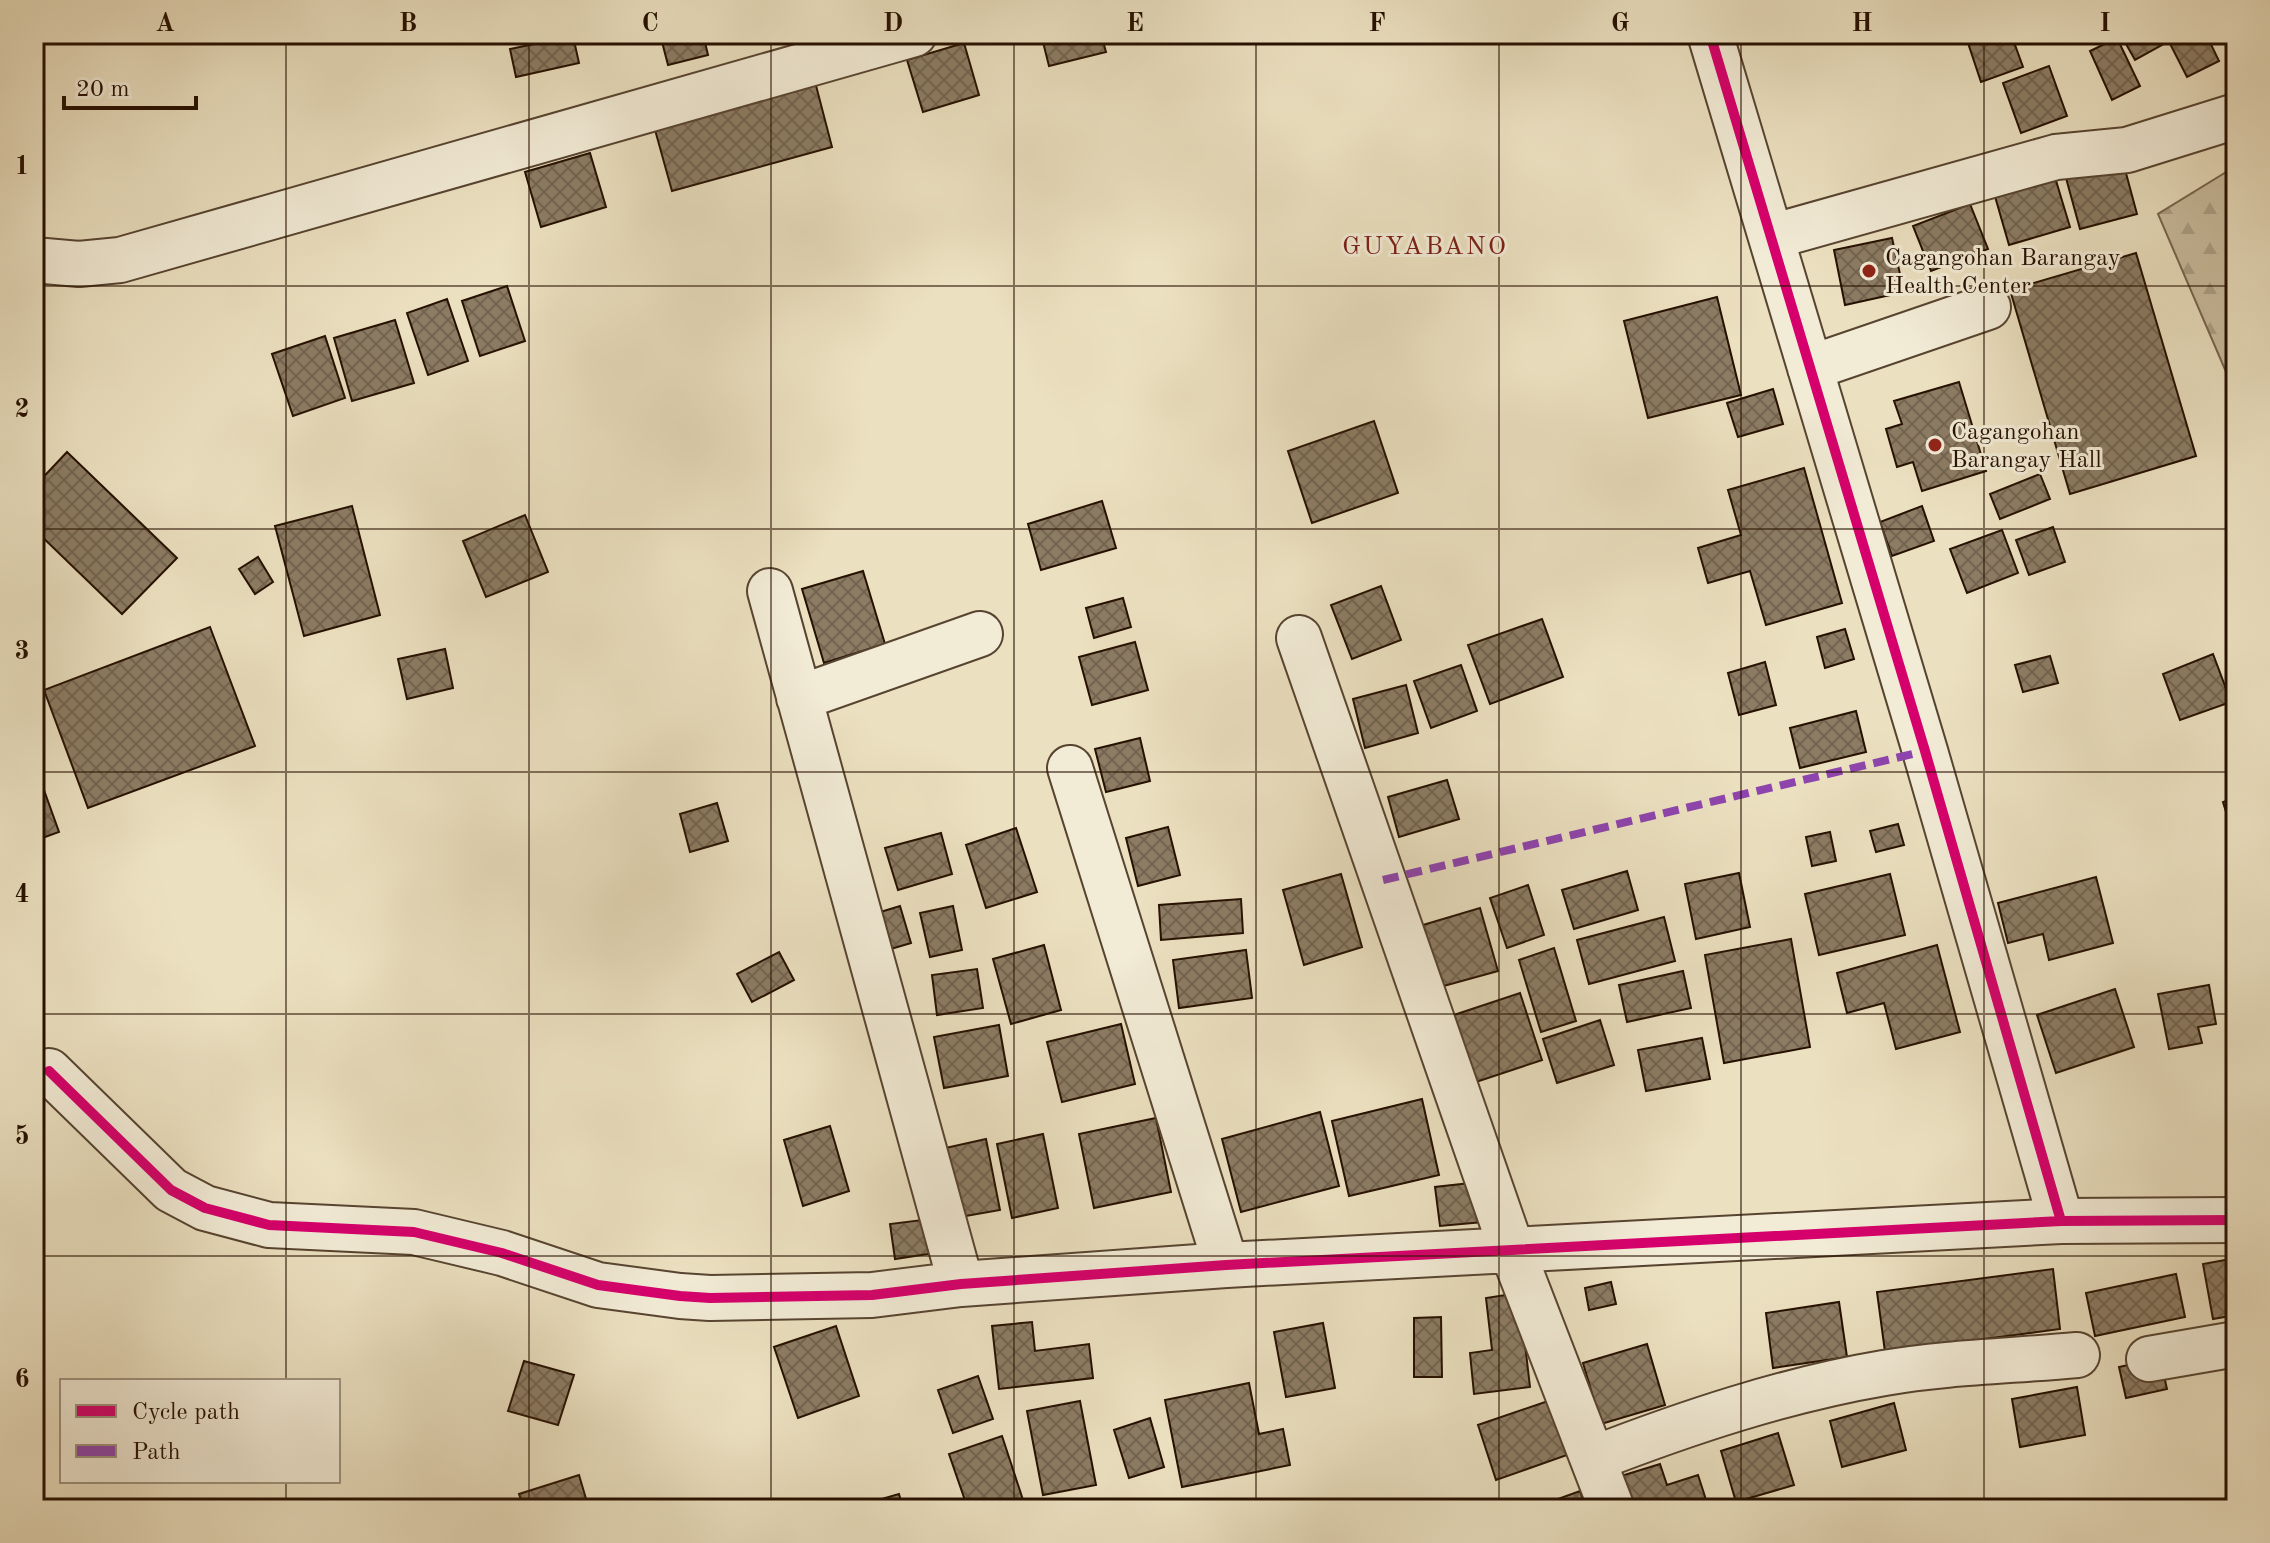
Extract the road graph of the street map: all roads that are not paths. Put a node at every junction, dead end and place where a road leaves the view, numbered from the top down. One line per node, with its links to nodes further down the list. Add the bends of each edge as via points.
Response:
1 (914, 34): 5 (street, via 120,260)
2 (1710, 34): 4 (street)
3 (2236, 116): 4 (street, via 2127,150 2056,157)
4 (1771, 237): 7 (street)
5 (34, 260)
6 (1988, 307): 7 (street)
7 (1810, 368): 15 (street)
8 (770, 591): 11 (street)
9 (980, 634): 11 (street)
10 (1299, 638): 16 (street)
11 (799, 698): 18 (street)
12 (1070, 768): 17 (street)
13 (49, 1071): 18 (street, via 171,1190 205,1208 269,1225 414,1232 502,1253 598,1285 680,1296 872,1295)
14 (2236, 1220): 15 (street)
15 (2061, 1221): 16 (street)
16 (1512, 1250): 17 (street); 22 (street)
17 (1226, 1265): 18 (street)
18 (961, 1284)
19 (2236, 1344): 21 (street)
20 (2077, 1355): 22 (street, via 1842,1381 1662,1433)
21 (2149, 1359)
22 (1593, 1459): 23 (street)
23 (1612, 1509)

